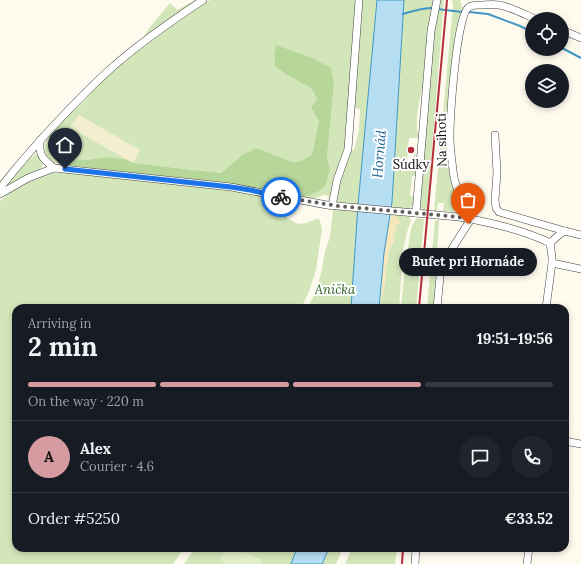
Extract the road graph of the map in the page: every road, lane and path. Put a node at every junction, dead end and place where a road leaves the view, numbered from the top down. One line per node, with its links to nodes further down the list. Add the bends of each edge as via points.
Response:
1 (203, 0): 8 (street, via 116,64)
2 (359, 0): 12 (street, via 348,148 337,180)
3 (436, 5): 13 (street, via 431,31)
4 (525, 14): 14 (street, Na sihoti, via 507,7 473,5 467,8 460,27 450,138 456,184)
5 (569, 33): 6 (street)
6 (581, 38)
7 (495, 135): 15 (street, via 497,211)
8 (40, 140): 9 (street, via 41,155); 10 (street)
9 (54, 168): 11 (street, via 28,178); 12 (street, via 231,187)
10 (0, 188)
11 (0, 194)
12 (335, 206): 13 (street)
13 (416, 214): 14 (street)
14 (471, 219): 17 (street, via 522,231); 20 (street, via 441,266)
15 (566, 231): 16 (street); 17 (street)
16 (581, 235)
17 (550, 243): 18 (street)
18 (552, 263): 19 (street); 21 (street)
19 (581, 269)
20 (437, 304)
21 (547, 304)
22 (569, 442): 23 (street)
23 (581, 444)
24 (416, 552): 26 (street)
25 (528, 552): 27 (street)
26 (415, 564)
27 (527, 564)

